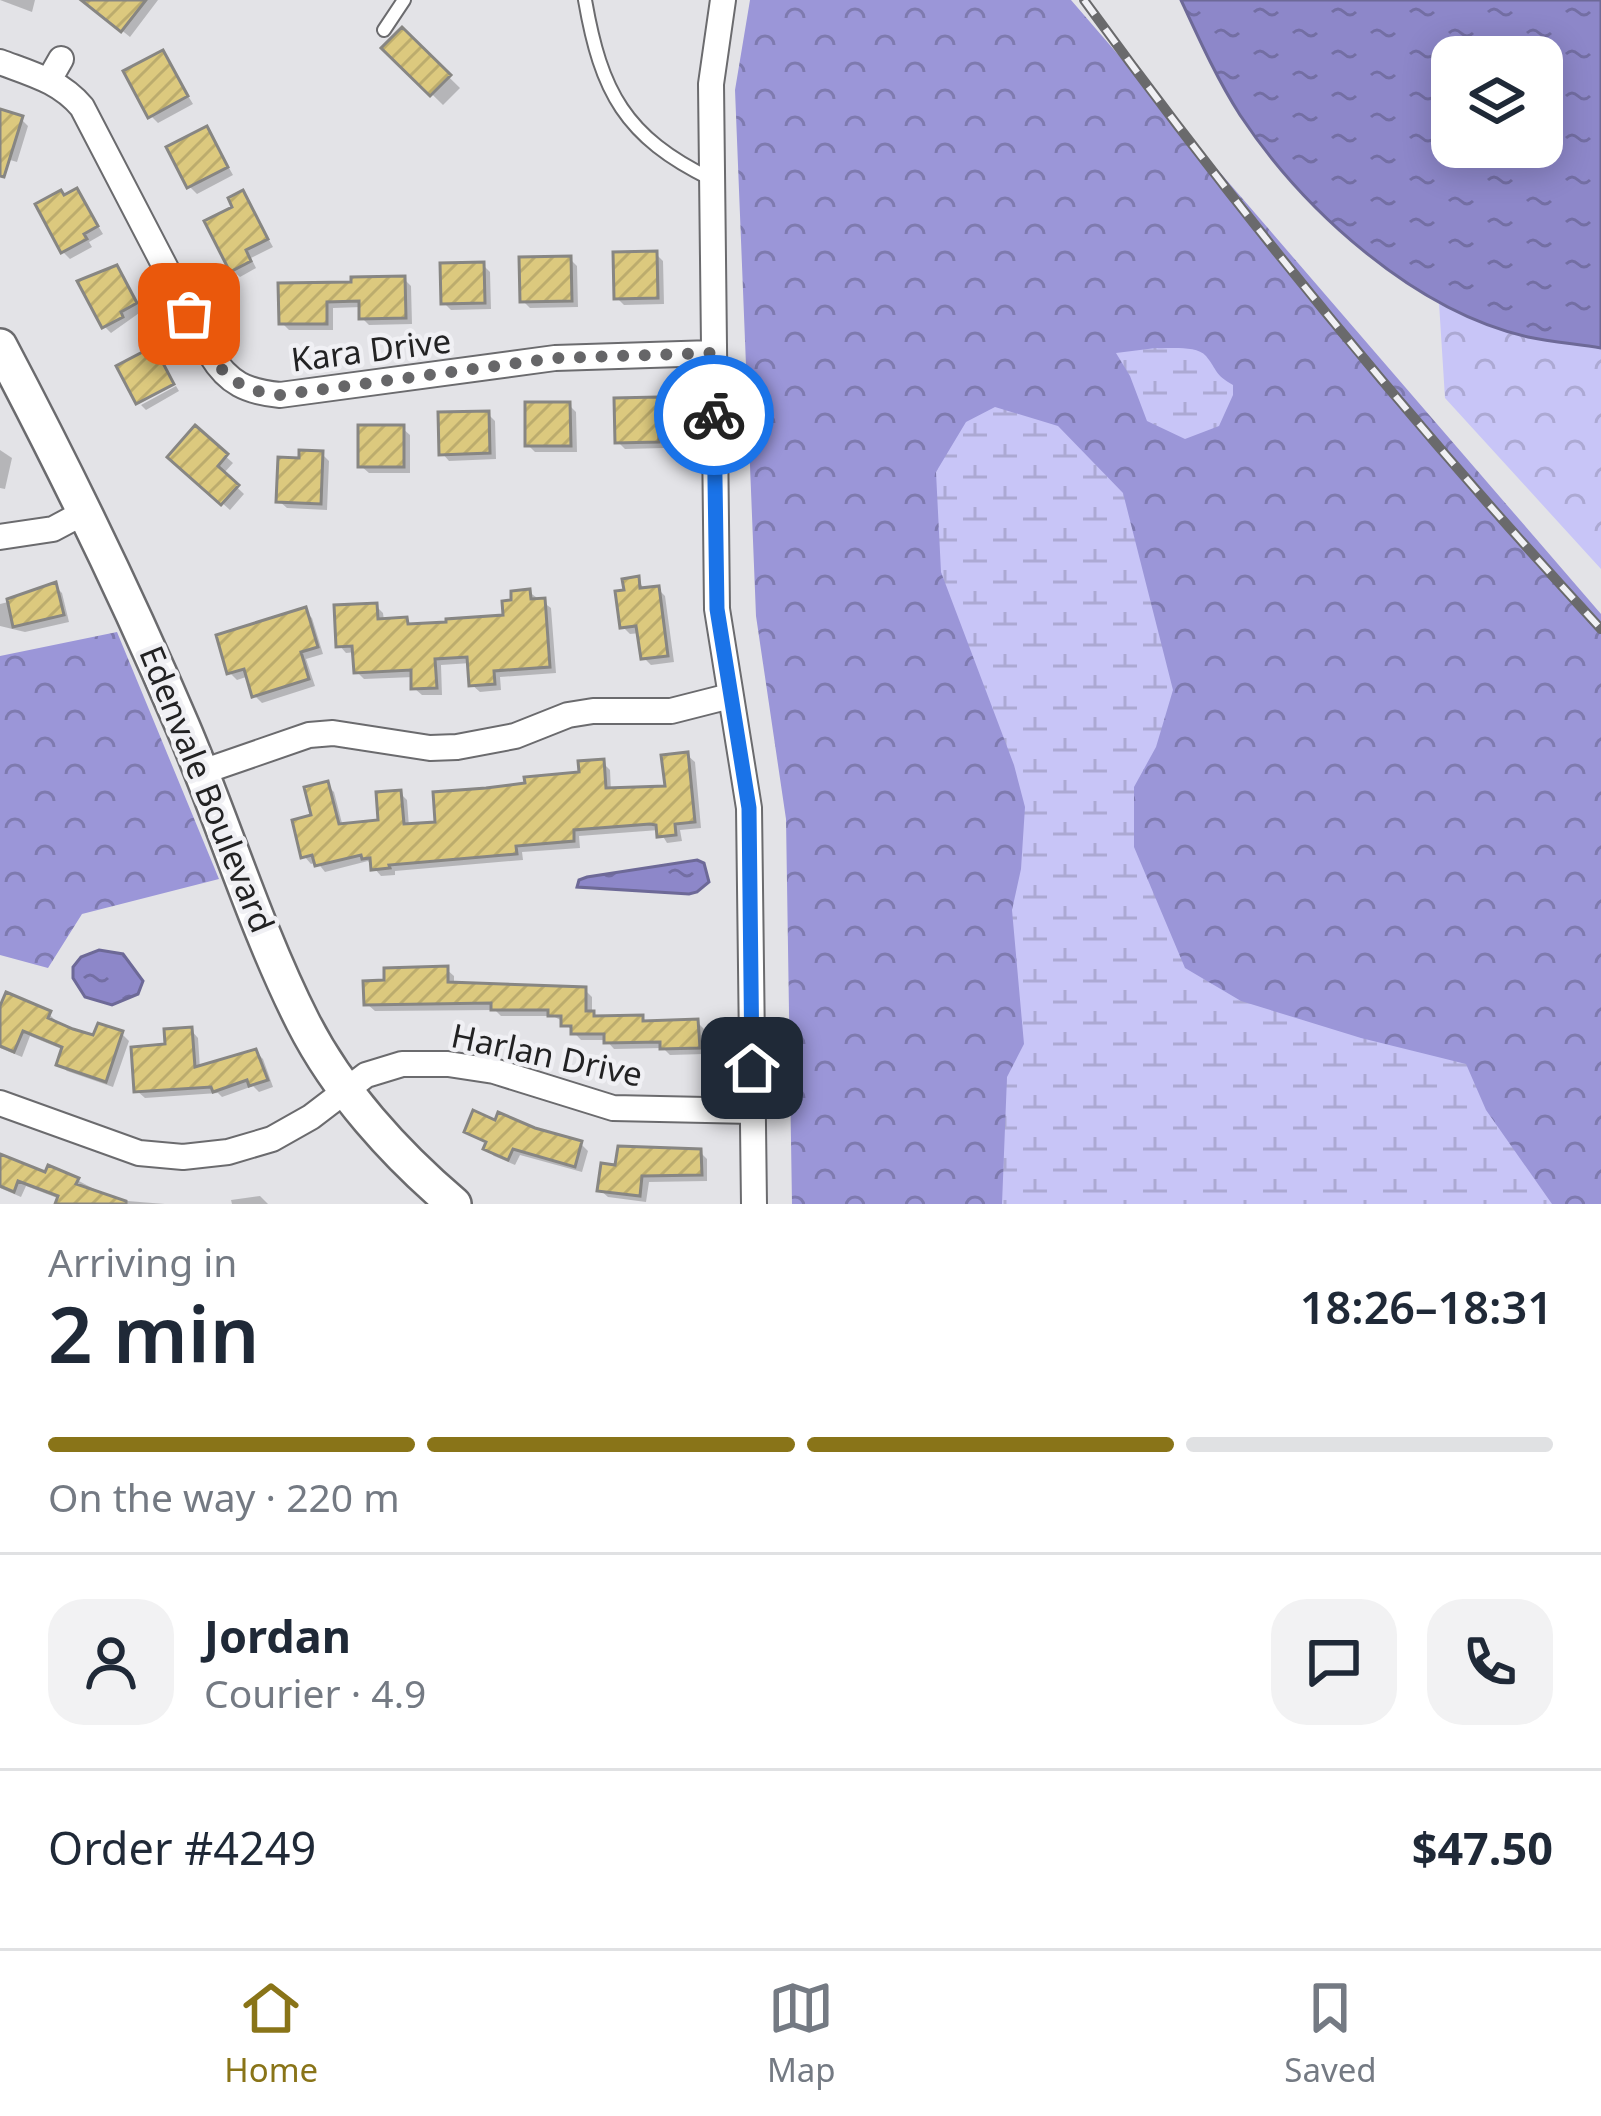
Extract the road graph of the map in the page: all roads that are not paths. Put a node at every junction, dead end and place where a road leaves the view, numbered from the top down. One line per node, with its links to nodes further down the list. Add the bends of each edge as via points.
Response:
1 (404, 0): 4 (lane)
2 (585, 0): 6 (lane, via 602,78 623,113 670,159)
3 (723, 0): 6 (street, via 711,84)
4 (384, 30)
5 (0, 62): 8 (street, Kara Drive, via 55,69 222,373 257,399 555,358)
6 (712, 180): 8 (street)
7 (0, 346): 9 (street, Edenvale Boulevard)
8 (713, 353): 11 (street, via 717,609)
9 (87, 511): 10 (street, via 53,529); 12 (street, Edenvale Boulevard)
10 (0, 537)
11 (730, 696): 12 (street, via 671,711 568,715 458,747 310,735); 15 (street, via 749,808)
12 (202, 772): 13 (street, Edenvale Boulevard, via 304,1023)
13 (345, 1090): 14 (street, Harlan Drive, via 272,1139 183,1157 139,1153); 15 (street, Harlan Drive, via 383,1068 448,1064 613,1108); 16 (street, Edenvale Boulevard)
14 (0, 1103)
15 (753, 1112): 17 (street)
16 (454, 1204)
17 (754, 1204)

